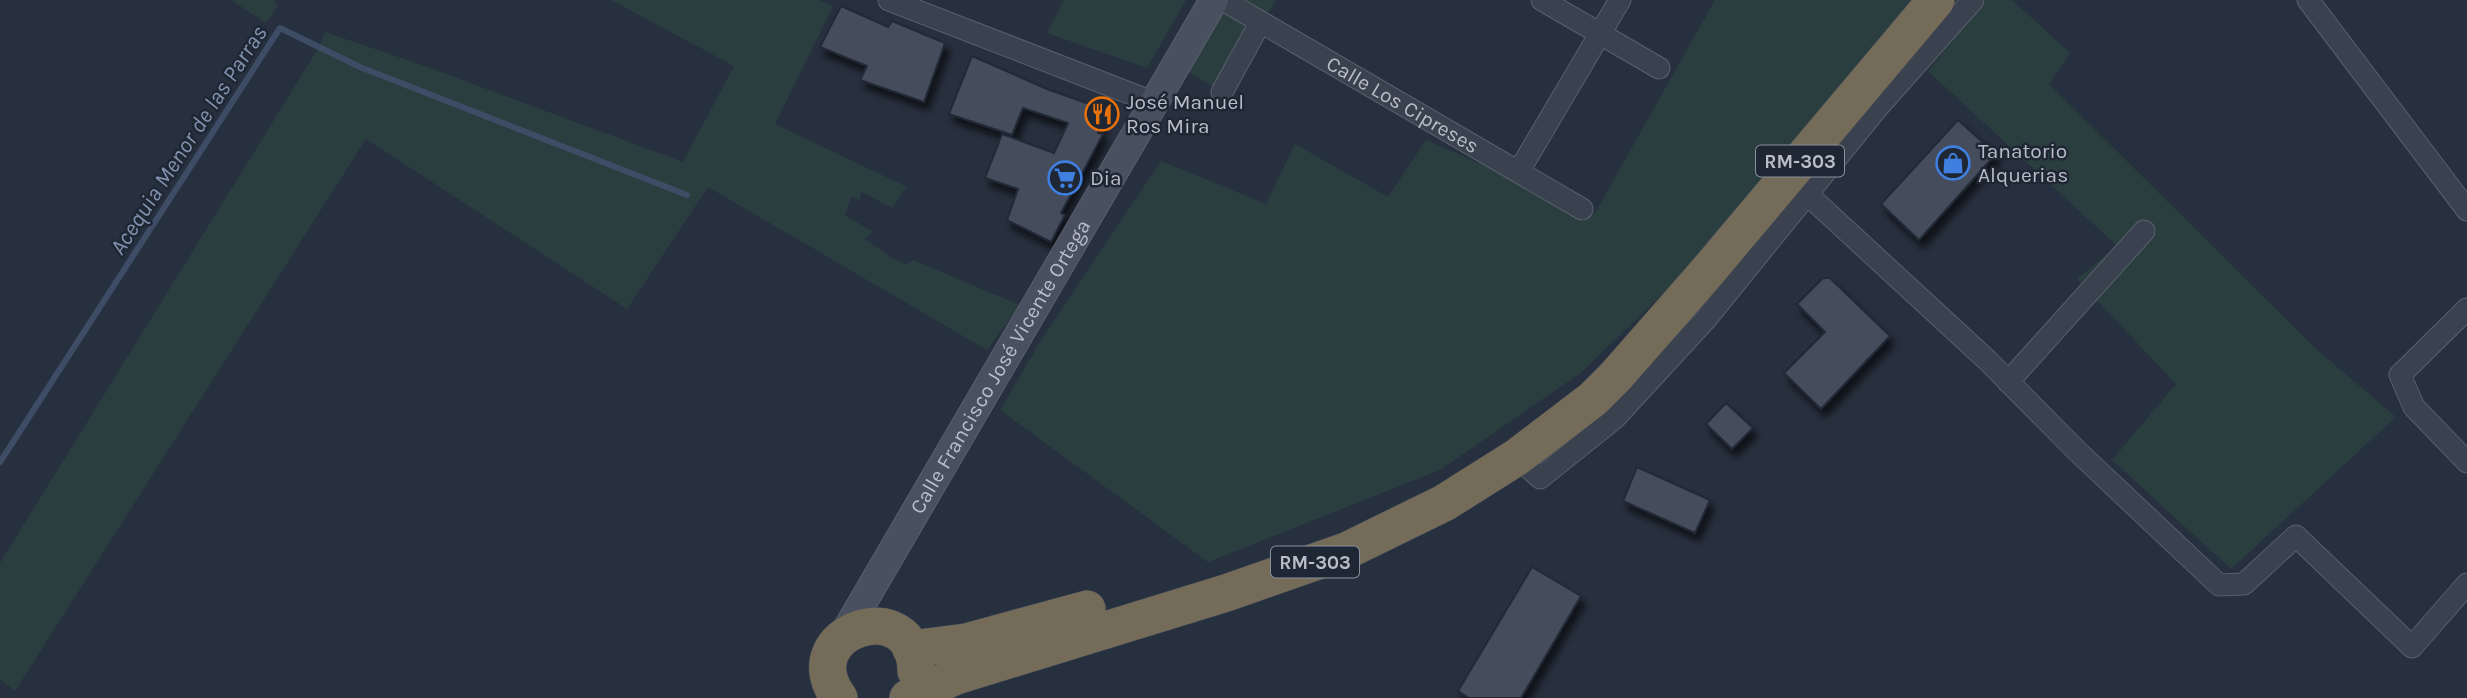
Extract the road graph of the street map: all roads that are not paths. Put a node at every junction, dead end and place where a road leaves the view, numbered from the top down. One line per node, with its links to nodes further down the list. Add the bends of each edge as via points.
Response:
1 (889, 0): 13 (street)
2 (1214, 0): 13 (street, Calle Francisco José Vicente Ortega)
3 (1223, 0): 9 (street, Calle Los Cipreses)
4 (1542, 0): 10 (street)
5 (1620, 0): 10 (street)
6 (1936, 0): 20 (highway, RM-303)
7 (1973, 0): 15 (street)
8 (2308, 0): 17 (street)
9 (1257, 14): 12 (street); 14 (street, Calle Los Cipreses)
10 (1600, 34): 11 (street); 14 (street)
11 (1659, 68)
12 (1222, 92)
13 (1154, 103): 24 (street, Calle Francisco José Vicente Ortega)
14 (1519, 171): 16 (street, Calle Los Cipreses)
15 (1808, 195): 21 (street); 22 (street, via 1706,319 1615,418 1540,478)
16 (1582, 209)
17 (2467, 210)
18 (2144, 232): 21 (street)
19 (2467, 309): 23 (street, via 2400,375 2414,407)
20 (1664, 322): 22 (highway, RM-303, via 1593,399); 27 (highway, RM-303, via 1617,363 1525,430 1386,508 1298,542 1047,622 966,642)
21 (2008, 382): 25 (street, via 2219,585 2244,584 2296,536 2412,647)
22 (1517, 457): 29 (highway, RM-303, via 1435,507 1346,551 956,676)
23 (2467, 461)
24 (890, 552): 26 (street); 27 (street, via 880,600)
25 (2467, 584)
26 (844, 635): 27 (highway, RM-303, via 866,626); 28 (highway, via 831,654)
27 (901, 639): 29 (highway, RM-303, via 916,662)
28 (827, 691)
29 (907, 698)

